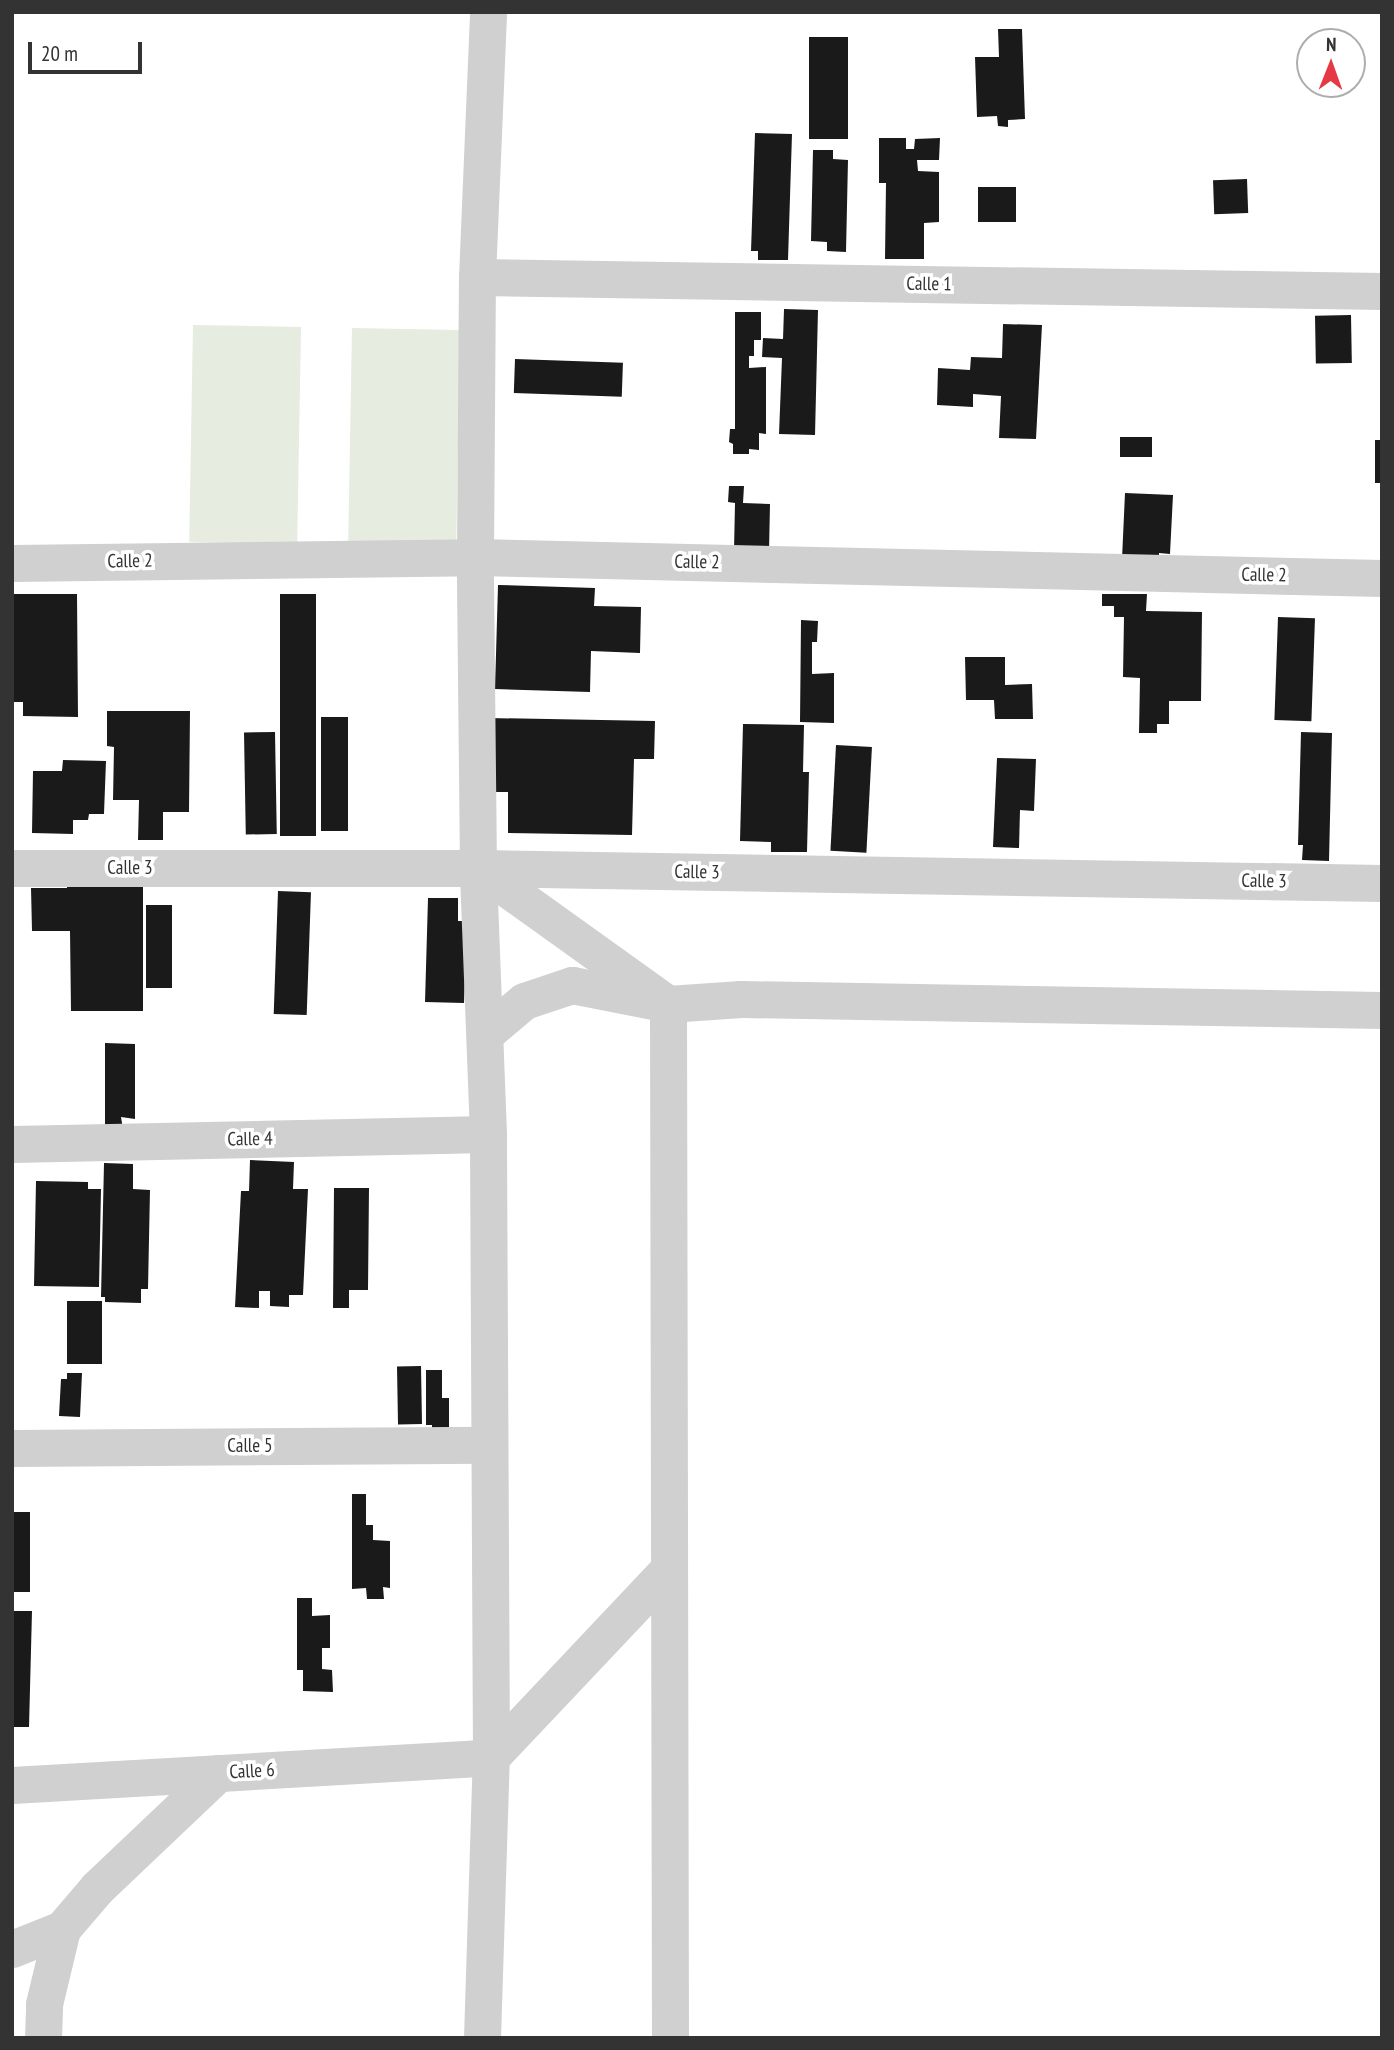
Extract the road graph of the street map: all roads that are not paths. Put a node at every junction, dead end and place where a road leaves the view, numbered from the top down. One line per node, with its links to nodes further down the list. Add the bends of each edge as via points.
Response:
1 (488, 12): 2 (street)
2 (477, 277): 3 (street, Calle 1); 4 (street)
3 (1382, 291)
4 (475, 556): 5 (street, Calle 2); 6 (street, Calle 2); 8 (street)
5 (12, 563)
6 (1382, 578)
7 (12, 868): 8 (street, Calle 3)
8 (478, 868): 9 (street, Calle 3); 10 (street); 12 (street)
9 (1382, 883)
10 (667, 1004): 11 (street, via 741,999); 12 (street, via 572,985 524,1001); 17 (street)
11 (1382, 1010)
12 (485, 1034): 13 (street)
13 (488, 1134): 14 (street, Calle 4); 15 (street)
14 (12, 1144)
15 (489, 1445): 16 (street, Calle 5); 18 (street)
16 (12, 1448)
17 (669, 1569): 18 (street); 25 (street)
18 (491, 1757): 19 (street, Calle 6); 24 (street)
19 (218, 1773): 20 (street, Calle 6); 21 (street, via 97,1888)
20 (12, 1785)
21 (62, 1929): 22 (street); 23 (street, via 44,2004)
22 (12, 1949)
23 (43, 2038)
24 (482, 2038)
25 (670, 2038)

